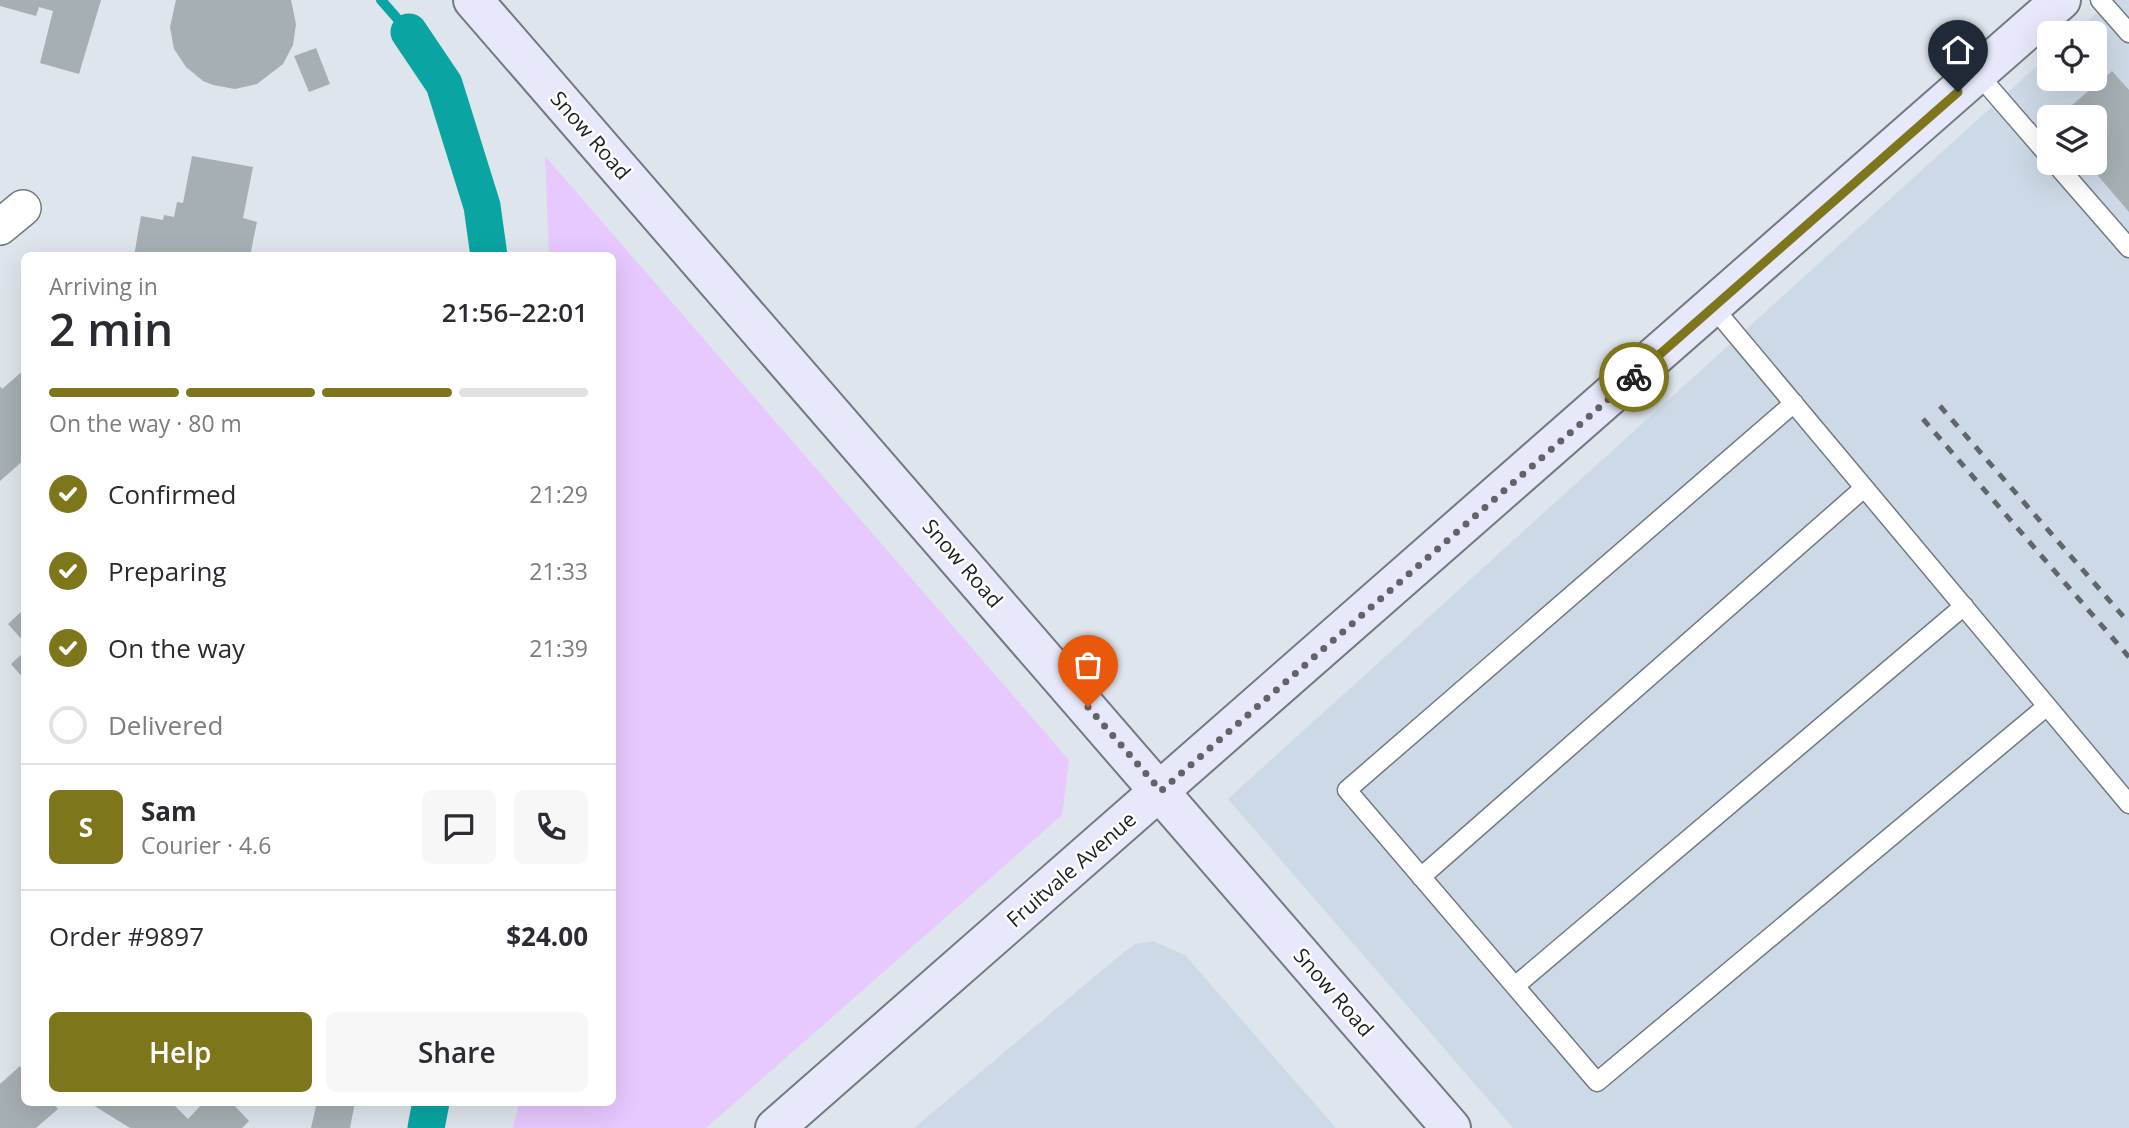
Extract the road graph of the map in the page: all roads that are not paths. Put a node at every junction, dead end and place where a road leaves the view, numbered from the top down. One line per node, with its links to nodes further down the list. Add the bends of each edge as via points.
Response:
1 (473, 0): 14 (main road, Snow Road)
2 (2061, 0): 5 (main road, Fruitvale Avenue)
3 (2100, 0): 4 (lane)
4 (2129, 33)
5 (1978, 74): 6 (lane); 9 (main road, Fruitvale Avenue)
6 (2037, 142)
7 (2065, 175): 8 (lane)
8 (2129, 248)
9 (1713, 307): 10 (lane); 14 (main road, Fruitvale Avenue)
10 (1794, 403): 11 (lane); 16 (lane, via 1347,790)
11 (1864, 488): 12 (lane); 16 (lane)
12 (1964, 607): 13 (lane); 17 (lane)
13 (2047, 706): 15 (lane); 17 (lane, via 1597,1082)
14 (1161, 791): 18 (main road, Fruitvale Avenue); 19 (main road, Snow Road)
15 (2129, 804)
16 (1421, 877): 17 (lane)
17 (1515, 986)
18 (775, 1128)
19 (1451, 1128)

